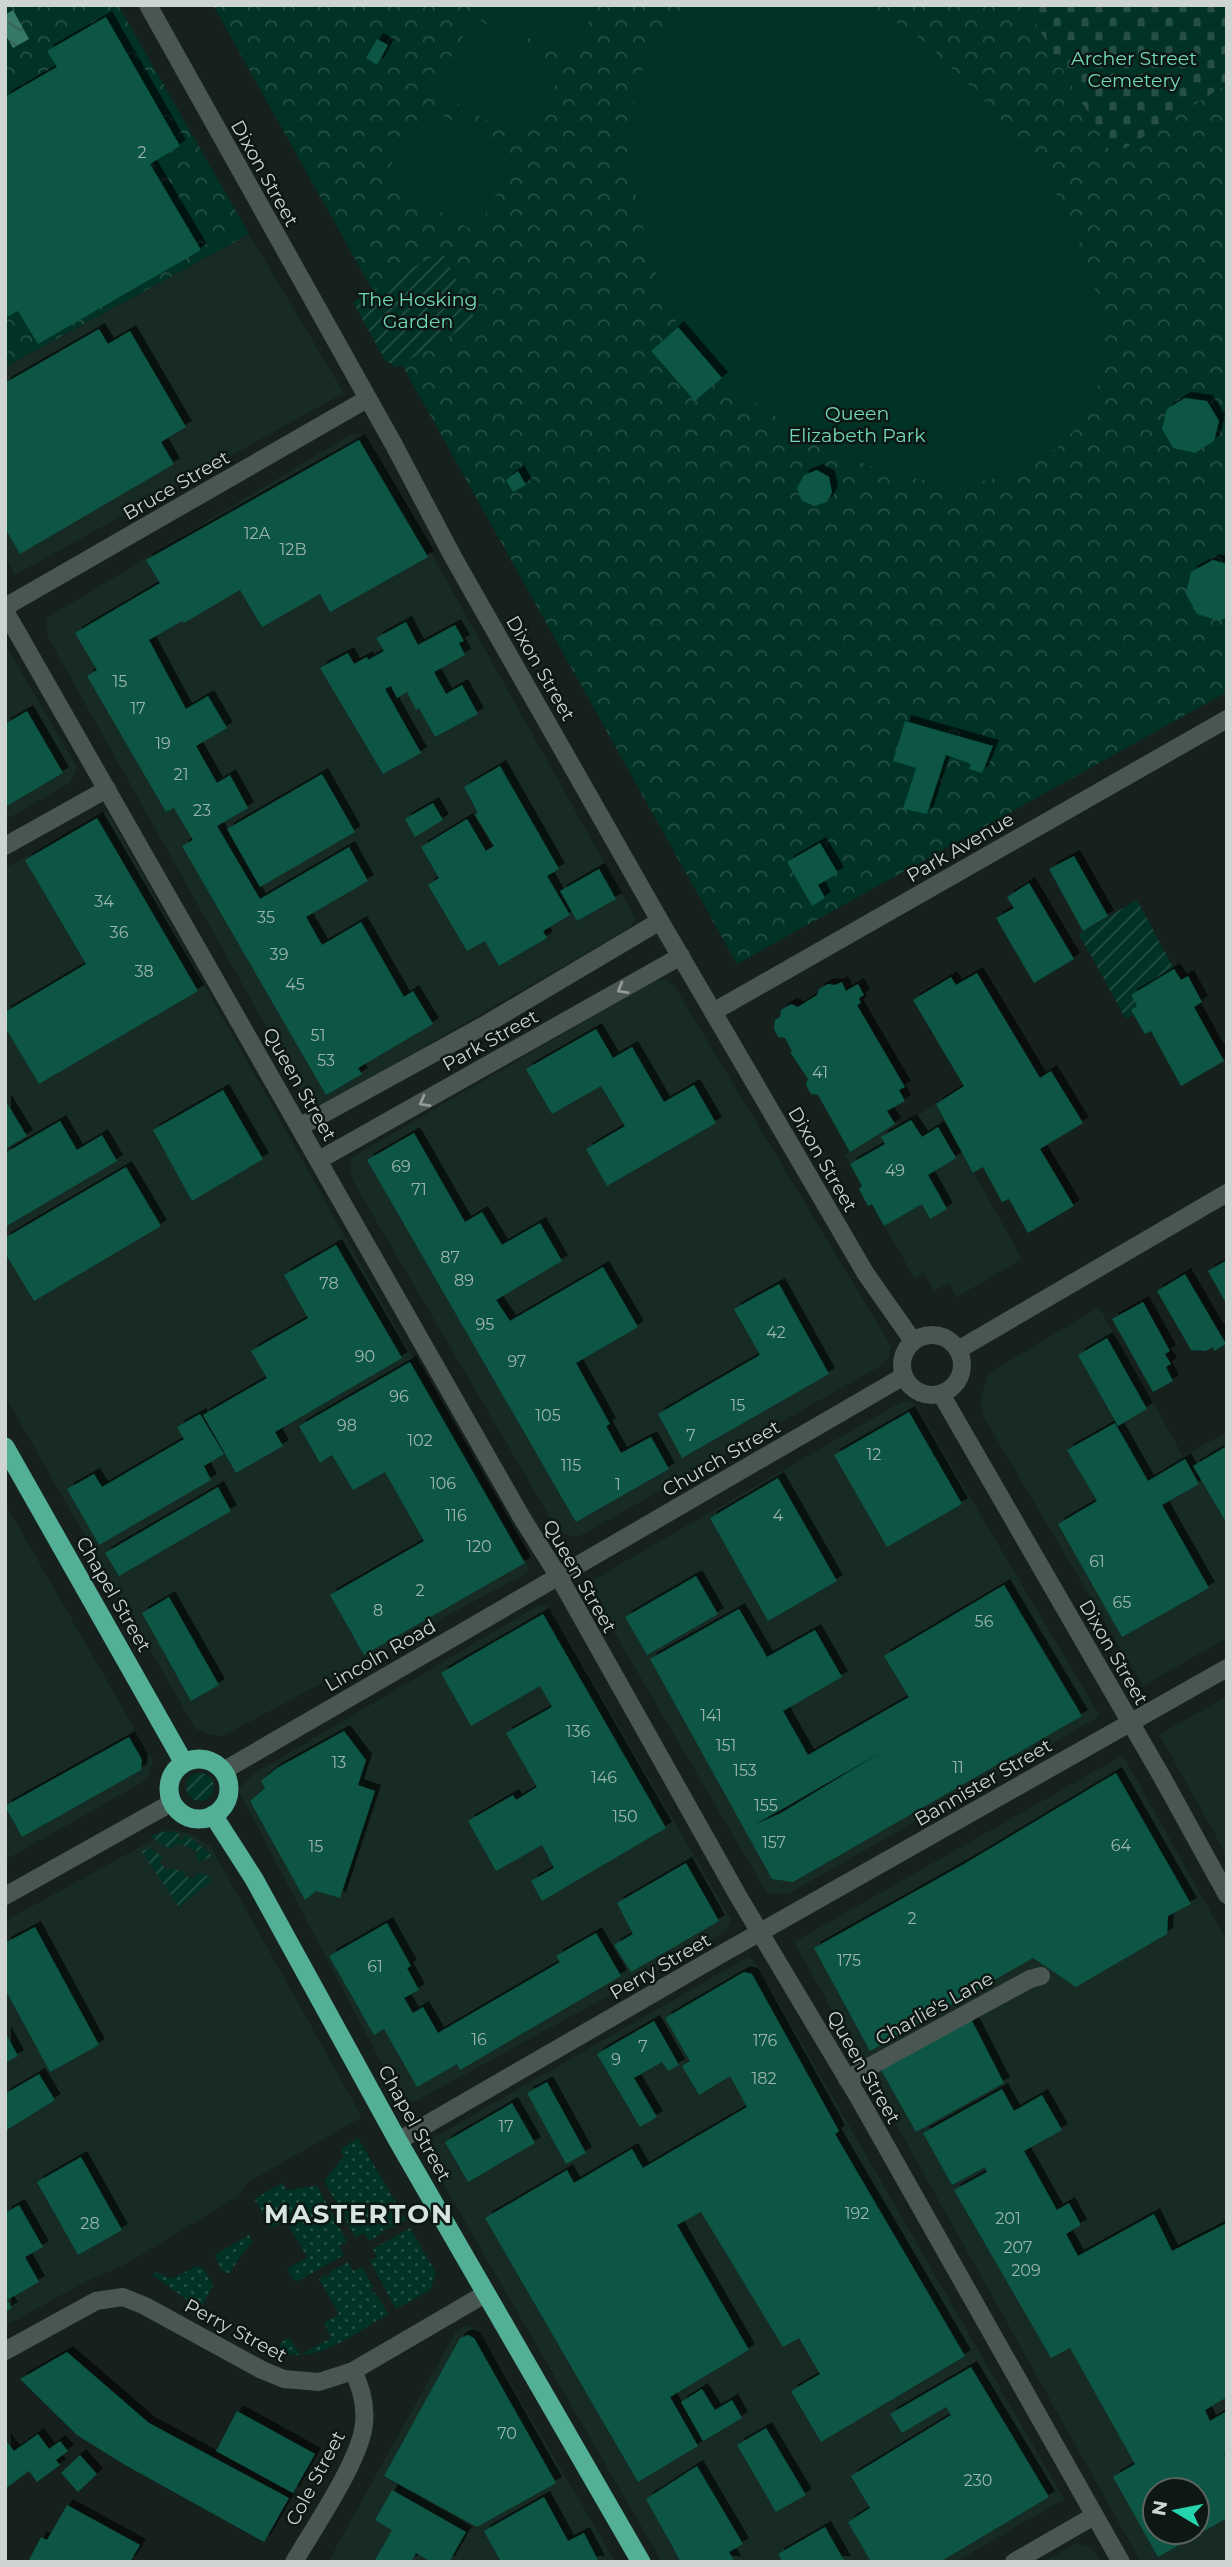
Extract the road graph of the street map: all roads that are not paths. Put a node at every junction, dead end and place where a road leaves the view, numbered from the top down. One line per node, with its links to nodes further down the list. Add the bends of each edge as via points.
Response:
1 (148, 5): 2 (street, Dixon Street)
2 (368, 399): 3 (street, Bruce Street); 7 (street, Dixon Street)
3 (5, 609): 5 (street, Queen Street)
4 (1227, 719): 9 (street, Park Avenue)
5 (107, 789): 6 (street); 10 (street, Queen Street)
6 (5, 846)
7 (660, 921): 8 (street, Dixon Street); 10 (street, Park Street)
8 (681, 956): 9 (street, Dixon Street); 11 (street, Park Street, one-way to 11)
9 (713, 1012): 13 (street, Dixon Street, via 866,1274)
10 (300, 1126): 11 (street, Queen Street)
11 (320, 1160): 18 (street, Queen Street)
12 (1227, 1193): 14 (street)
13 (913, 1342): 14 (street, via 938,1336); 15 (street, via 901,1363)
14 (958, 1350): 16 (street, via 961,1373 951,1389)
15 (904, 1376): 16 (street, via 918,1393); 18 (street, Church Street)
16 (941, 1394): 20 (street, Dixon Street)
17 (5, 1447): 21 (highway, Chapel Street)
18 (559, 1577): 22 (street, Lincoln Road); 27 (street, Queen Street)
19 (1227, 1668): 20 (street, Bannister Street)
20 (1130, 1722): 25 (street, Dixon Street); 27 (street, Bannister Street)
21 (184, 1763): 22 (highway, via 201,1759); 23 (highway, via 170,1780)
22 (223, 1771): 24 (highway, via 229,1795)
23 (171, 1803): 24 (highway, via 194,1819); 26 (street)
24 (213, 1815): 30 (highway, Chapel Street, via 254,1879)
25 (1227, 1895)
26 (5, 1896)
27 (761, 1932): 29 (street, Queen Street); 30 (street, Perry Street)
28 (1041, 1976): 29 (street, Charlie's Lane)
29 (847, 2079): 34 (street, Queen Street)
30 (398, 2141): 31 (highway, Chapel Street)
31 (485, 2294): 33 (street, Perry Street); 36 (highway, Chapel Street)
32 (5, 2351): 33 (street, Perry Street, via 96,2301 123,2297 284,2379 320,2382)
33 (352, 2371): 35 (street, Cole Street, via 364,2403 362,2436)
34 (1094, 2516): 37 (street); 38 (street, Queen Street)
35 (294, 2562)
36 (641, 2562)
37 (1014, 2562)
38 (1121, 2562)

